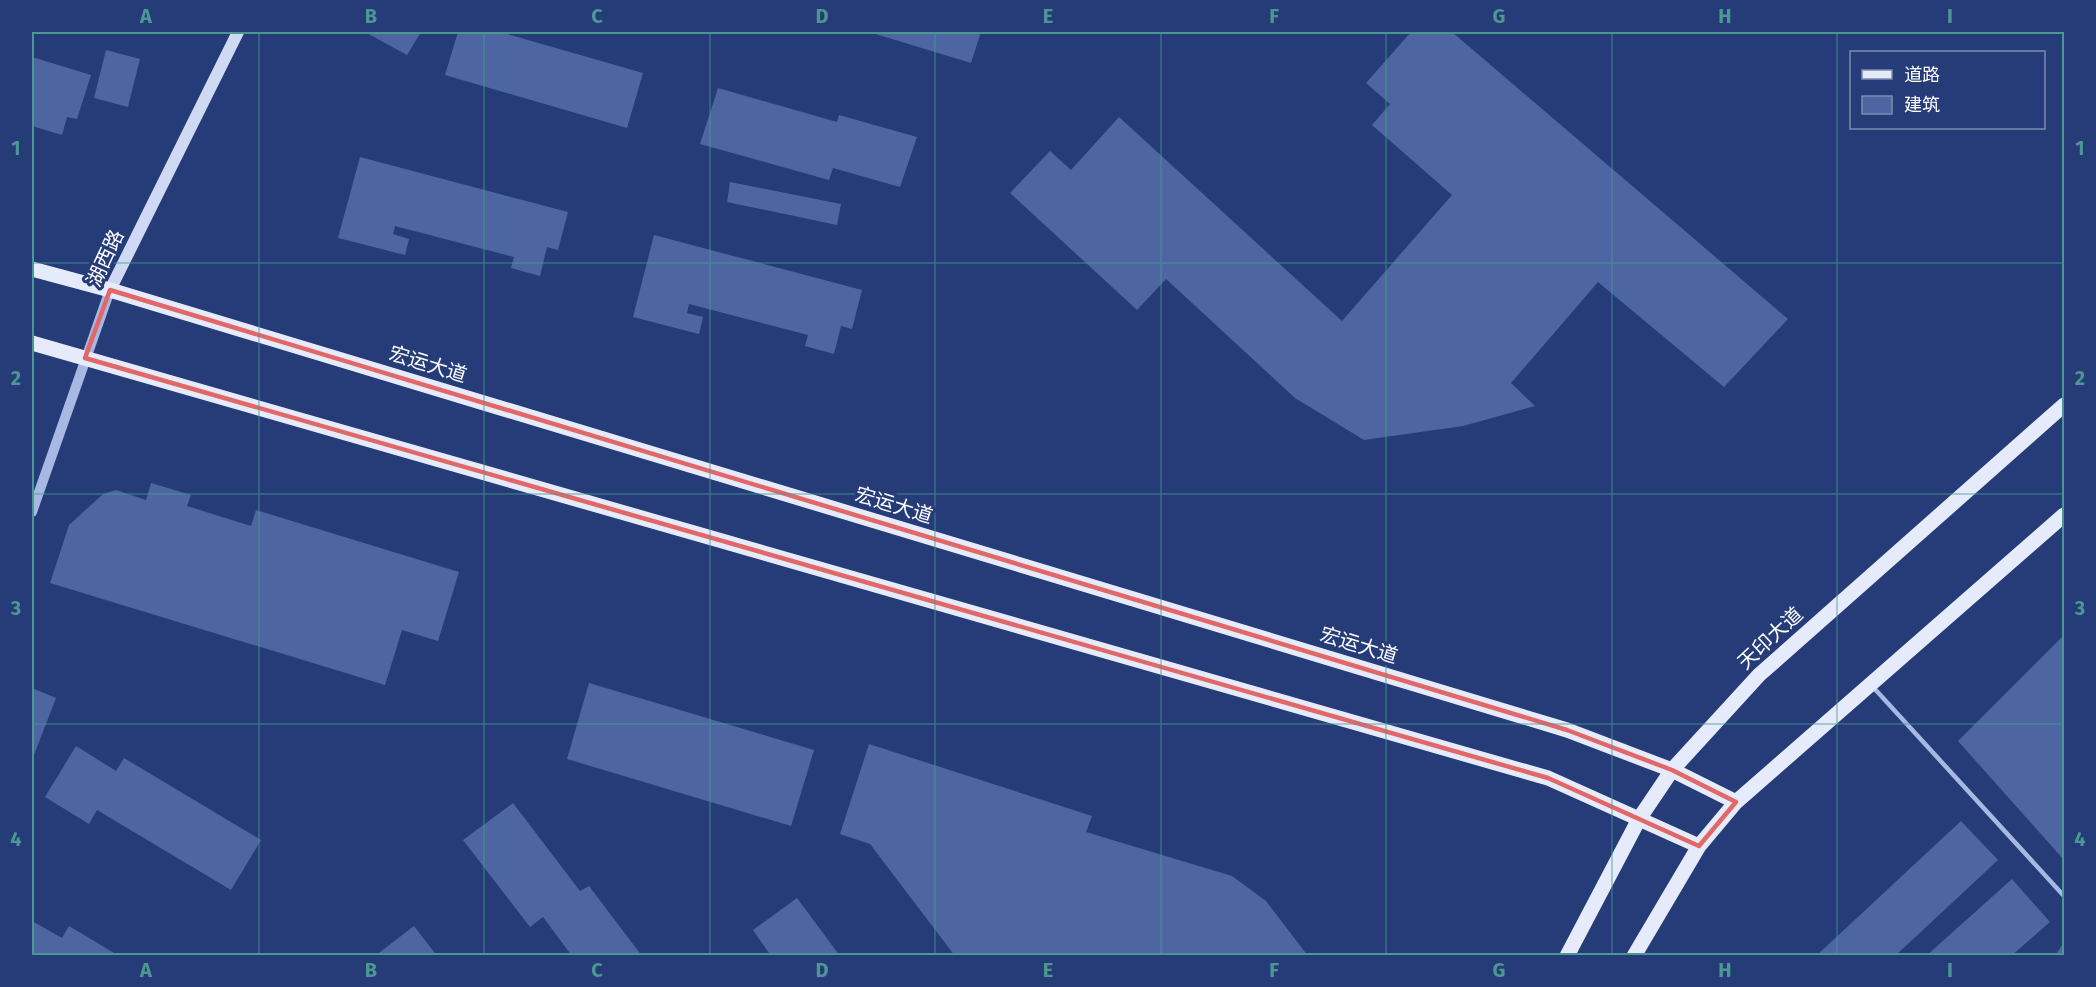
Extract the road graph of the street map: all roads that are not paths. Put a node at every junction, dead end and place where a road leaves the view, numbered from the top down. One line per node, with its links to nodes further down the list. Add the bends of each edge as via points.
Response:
1 (238, 32): 3 (main road, 湖西路)
2 (32, 269): 3 (main road, 宏运大道)
3 (110, 290): 5 (street, 湖西路); 10 (main road, 宏运大道, via 1567,730)
4 (32, 343): 5 (main road)
5 (85, 358): 7 (street, 湖西路); 12 (main road, via 1548,778)
6 (2064, 405): 10 (main road, 天印大道, via 1759,675)
7 (32, 512)
8 (2064, 515): 9 (main road)
9 (1871, 686): 11 (main road); 14 (lane)
10 (1672, 770): 11 (main road, 宏运大道); 12 (main road, 天印大道)
11 (1736, 802): 13 (main road)
12 (1639, 819): 13 (main road); 15 (main road, 天印大道)
13 (1699, 846): 16 (main road)
14 (2064, 896)
15 (1568, 956)
16 (1634, 956)

